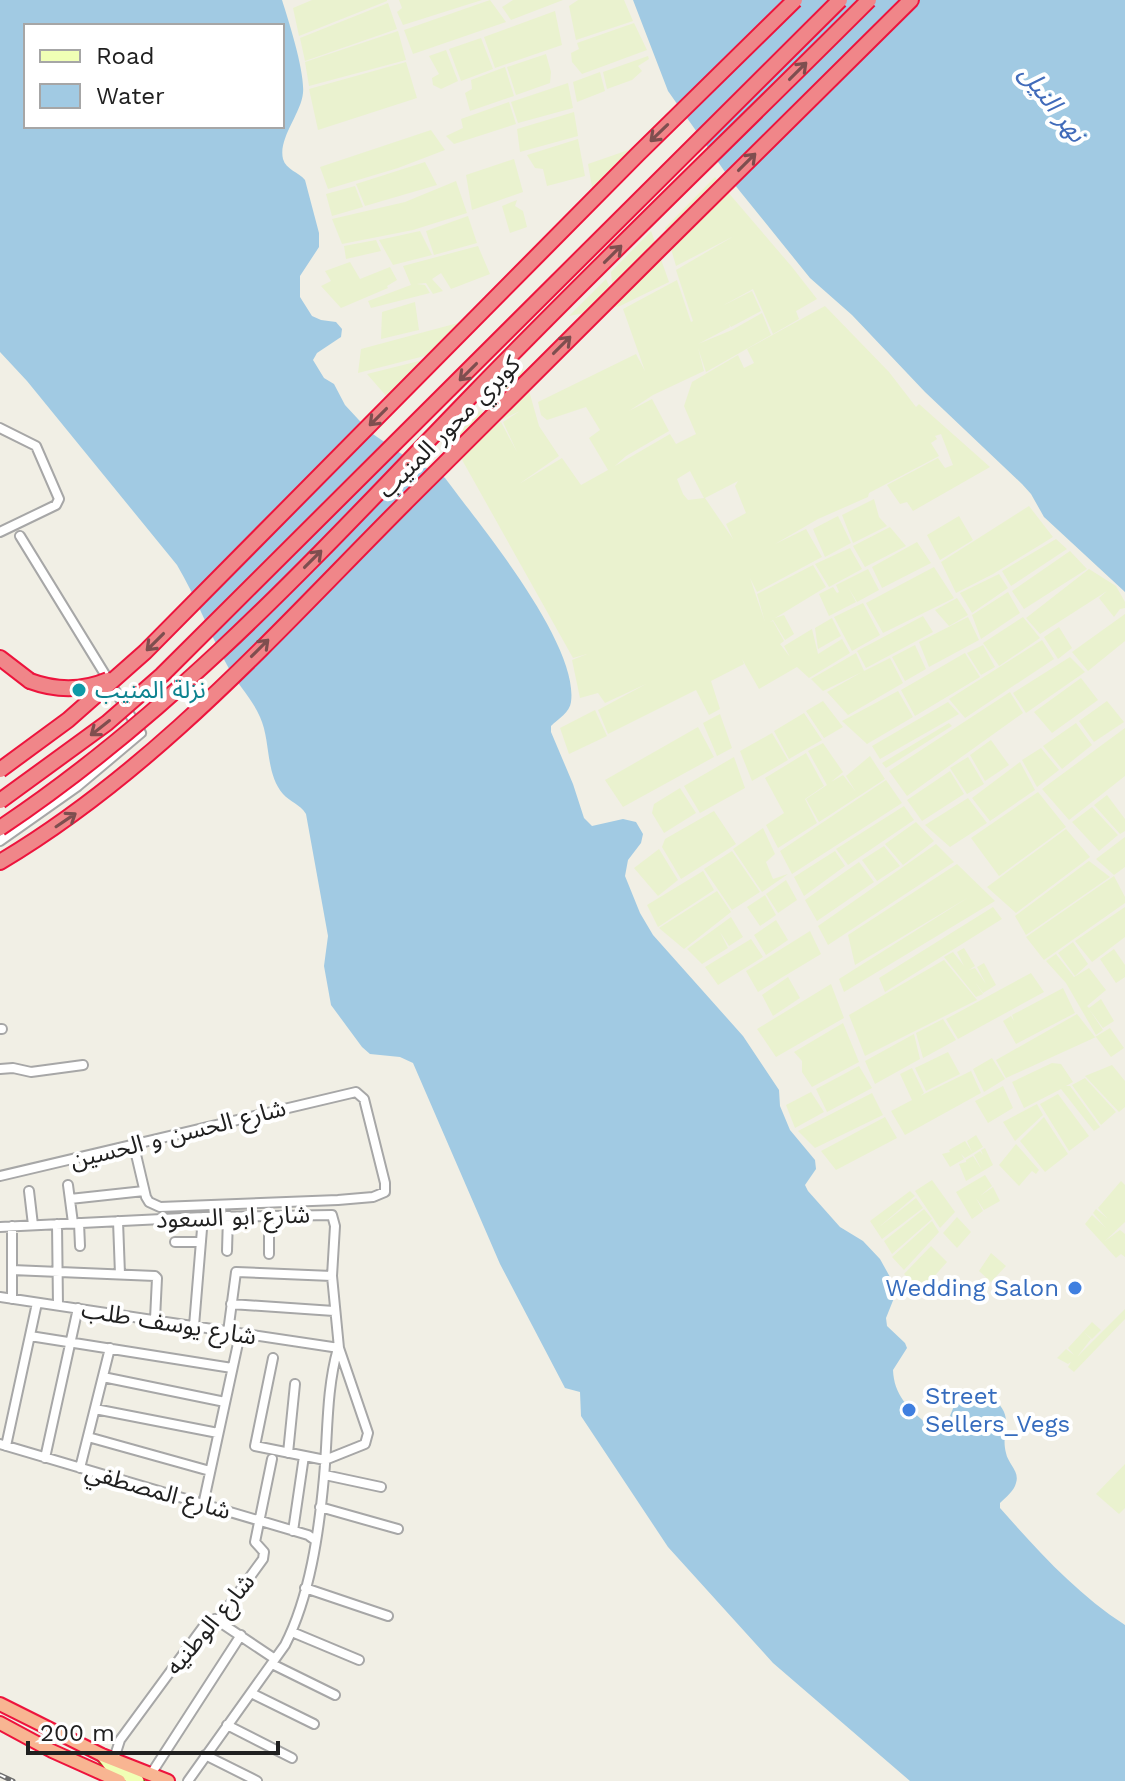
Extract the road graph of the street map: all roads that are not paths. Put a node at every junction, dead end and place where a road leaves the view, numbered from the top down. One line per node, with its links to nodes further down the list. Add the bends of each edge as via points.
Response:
1 (795, 0): 10 (highway, one-way to 10, bridge)
2 (840, 0): 13 (highway, كوبري محور المنيب, one-way to 13, bridge, via 162,675 107,723)
3 (869, 0): 14 (highway, كوبري محور المنيب, one-way to 3, bridge, via 94,762 232,641)
4 (911, 0): 16 (highway, كوبري محور المنيب, one-way to 4, via 108,788 198,710)
5 (0, 428): 6 (street, via 36,446 59,499)
6 (0, 532)
7 (20, 536): 15 (street, via 141,733)
8 (0, 658): 11 (highway)
9 (0, 671): 11 (highway)
10 (123, 673): 11 (highway, bridge, via 98,685 71,689); 12 (highway, bridge)
11 (30, 681)
12 (0, 770)
13 (0, 801)
14 (0, 828)
15 (0, 841)
16 (0, 862)
17 (83, 1065): 18 (street, via 31,1072)
18 (0, 1069)
19 (134, 1146): 20 (street, شارع الحسن و الحسين); 23 (street); 23 (street, شارع الحسن و الحسين, via 356,1092 364,1099 385,1183 380,1195 338,1200 160,1207 149,1202)
20 (0, 1176)
21 (68, 1185): 24 (street)
22 (29, 1191): 31 (street)
23 (144, 1191): 24 (street)
24 (70, 1199): 29 (street)
25 (269, 1215): 26 (street, شارع ابو السعود); 38 (street); 42 (street, شارع ابو السعود, via 332,1215)
26 (228, 1216): 27 (street, شارع ابو السعود); 37 (street)
27 (203, 1217): 28 (street, شارع ابو السعود); 35 (street)
28 (118, 1221): 29 (street, شارع ابو السعود); 41 (street)
29 (76, 1223): 30 (street, شارع ابو السعود); 36 (street)
30 (57, 1224): 31 (street, شارع ابو السعود); 40 (street)
31 (33, 1225): 32 (street, شارع ابو السعود)
32 (12, 1226): 33 (street, شارع ابو السعود); 39 (street)
33 (0, 1227)
34 (175, 1242): 35 (street)
35 (201, 1242): 51 (street)
36 (80, 1246)
37 (227, 1251)
38 (269, 1254)
39 (12, 1270): 40 (street); 44 (street)
40 (58, 1272): 41 (street); 47 (street)
41 (120, 1274): 50 (street, via 156,1276)
42 (332, 1276): 46 (street, via 235,1273); 49 (street, شارع ابو السعود)
43 (0, 1297): 44 (street, شارع يوسف طلب)
44 (12, 1299): 45 (street, شارع يوسف طلب)
45 (37, 1303): 47 (street, شارع يوسف طلب); 54 (street)
46 (231, 1304): 49 (street); 52 (street)
47 (58, 1305): 48 (street, شارع يوسف طلب)
48 (78, 1308): 50 (street, شارع يوسف طلب); 55 (street)
49 (334, 1311): 57 (street, شارع ابو السعود)
50 (155, 1319): 51 (street, شارع يوسف طلب)
51 (194, 1326): 52 (street, شارع يوسف طلب)
52 (228, 1332): 53 (street, شارع يوسف طلب)
53 (240, 1334): 57 (street, شارع يوسف طلب); 59 (street)
54 (30, 1336): 55 (street); 66 (street)
55 (71, 1342): 56 (street); 69 (street)
56 (110, 1348): 59 (street); 60 (street)
57 (339, 1348): 71 (street, via 330,1385); 71 (street, via 368,1437 365,1444)
58 (273, 1358): 67 (street, via 255,1446)
59 (232, 1368): 62 (street)
60 (103, 1377): 62 (street); 63 (street)
61 (295, 1384): 67 (street)
62 (225, 1402): 64 (street)
63 (95, 1409): 64 (street); 65 (street)
64 (218, 1433): 73 (street)
65 (88, 1437): 72 (street); 73 (street)
66 (3, 1445): 69 (street, شارع المصطفي)
67 (288, 1453): 68 (street)
68 (304, 1456): 71 (street); 80 (street)
69 (45, 1458): 72 (street, شارع المصطفي)
70 (272, 1459): 78 (street)
71 (325, 1460): 74 (street)
72 (80, 1468): 76 (street, شارع المصطفي)
73 (210, 1471): 76 (street)
74 (325, 1475): 75 (street); 77 (street)
75 (381, 1487)
76 (203, 1505): 78 (street, شارع المصطفي)
77 (320, 1507): 79 (street); 81 (street)
78 (260, 1521): 80 (street, شارع المصطفي); 84 (street, شارع الوطنيه, via 255,1542 263,1559)
79 (398, 1529)
80 (293, 1531): 81 (street, شارع المصطفي)
81 (315, 1540): 82 (street)
82 (305, 1588): 83 (street); 85 (street)
83 (388, 1616)
84 (215, 1619): 86 (street); 97 (street, شارع الوطنيه, via 206,1623)
85 (292, 1632): 87 (street); 88 (street)
86 (241, 1635): 88 (street); 98 (street)
87 (359, 1660)
88 (273, 1661): 89 (street); 90 (street)
89 (251, 1693): 93 (street); 94 (street)
90 (335, 1695)
91 (0, 1704): 97 (highway)
92 (0, 1723): 99 (highway, via 52,1751)
93 (314, 1724)
94 (227, 1725): 95 (street); 96 (street)
95 (205, 1755): 101 (street); 102 (street)
96 (292, 1758)
97 (109, 1760): 98 (highway); 99 (main road)
98 (151, 1774): 100 (highway)
99 (129, 1780)
100 (168, 1781)
101 (188, 1781)
102 (257, 1781)

